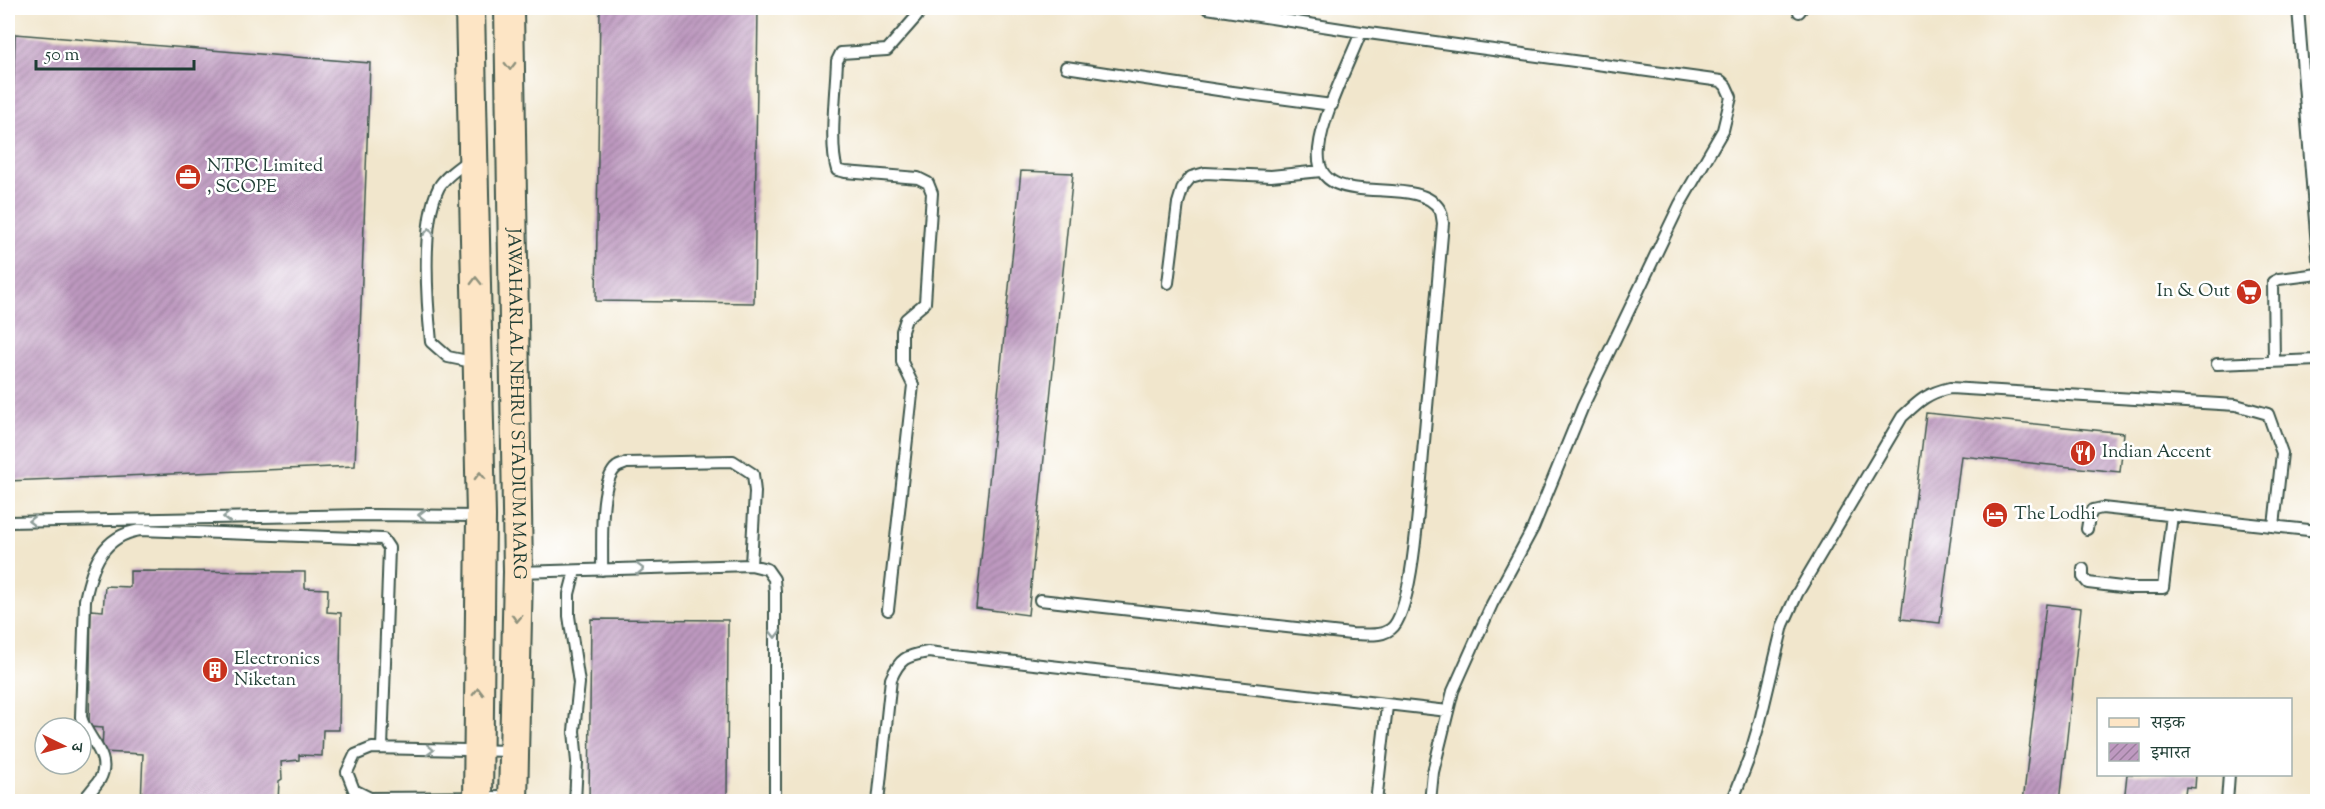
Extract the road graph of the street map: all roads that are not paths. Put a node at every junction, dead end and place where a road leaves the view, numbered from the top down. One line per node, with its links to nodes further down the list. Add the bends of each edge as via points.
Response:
1 (470, 8): 9 (street, JAWAHARLAL NEHRU STADIUM MARG)
2 (509, 8): 28 (street, JAWAHARLAL NEHRU STADIUM MARG, one-way to 28)
3 (918, 8): 30 (lane, via 917,16 887,50 842,53 837,61 834,120 837,170 918,178 928,183 932,193 925,303 906,319 902,331 902,362 912,385)
4 (1207, 8): 6 (lane)
5 (2298, 8): 11 (lane)
6 (1361, 32): 8 (lane); 32 (lane, via 1721,81 1731,97 1723,130 1680,204 1583,406 1533,528 1492,604)
7 (1066, 67): 8 (lane)
8 (1332, 105): 10 (lane, via 1318,151)
9 (473, 155): 16 (street, JAWAHARLAL NEHRU STADIUM MARG, one-way to 9); 16 (lane, one-way to 9, via 448,357 431,342 426,298 429,217 440,185)
10 (1321, 171): 13 (lane, via 1270,176 1205,173 1191,177 1178,203); 29 (lane, via 1329,181 1341,185 1418,195 1440,211 1443,223 1418,506 1406,600 1400,617 1381,634 1351,634)
11 (2318, 259)
12 (2318, 274): 15 (lane, via 2273,282)
13 (1168, 282)
14 (2318, 360): 15 (lane)
15 (2274, 362): 17 (lane)
16 (477, 363): 18 (street, JAWAHARLAL NEHRU STADIUM MARG, one-way to 16)
17 (2217, 364)
18 (481, 516): 20 (lane, one-way to 20); 34 (street, JAWAHARLAL NEHRU STADIUM MARG, one-way to 18)
19 (2172, 516): 21 (lane); 22 (lane, via 2102,508 2093,510); 25 (lane, via 2163,588 2088,583 2083,578)
20 (8, 522)
21 (2274, 526): 23 (lane); 46 (lane, via 2282,453 2268,414 2236,405 2164,399 1950,388 1934,391 1902,417 1797,594 1783,625 1757,730)
22 (2087, 529)
23 (2318, 531)
24 (751, 565): 26 (lane, one-way to 24); 26 (lane, via 755,492 753,474 747,468 733,461 626,463 616,467 605,492); 42 (lane, one-way to 42, via 767,569 774,579)
25 (2083, 569)
26 (602, 570): 27 (lane)
27 (575, 571): 28 (lane); 41 (lane, via 569,594 579,683 574,731)
28 (519, 572): 35 (street, JAWAHARLAL NEHRU STADIUM MARG, one-way to 35)
29 (1040, 600)
30 (888, 610)
31 (1387, 706): 32 (lane); 43 (lane, via 928,652 908,655 891,679); 44 (lane)
32 (1448, 711): 45 (lane)
33 (382, 748): 34 (lane, one-way to 34); 39 (lane, via 360,751 351,760 348,772 350,784 358,794); 40 (lane, via 389,558 389,548 383,539 127,532 106,548 88,583 85,600 81,717 104,765 100,778)
34 (478, 751): 35 (lane); 37 (street, JAWAHARLAL NEHRU STADIUM MARG)
35 (513, 751): 38 (street, JAWAHARLAL NEHRU STADIUM MARG)
36 (2229, 776): 47 (lane)
37 (478, 799): 38 (lane); 39 (lane)
38 (513, 799)
39 (378, 800)
40 (82, 801)
41 (575, 801)
42 (776, 801)
43 (878, 801)
44 (1376, 801)
45 (1430, 801)
46 (1732, 801)
47 (2227, 801)

